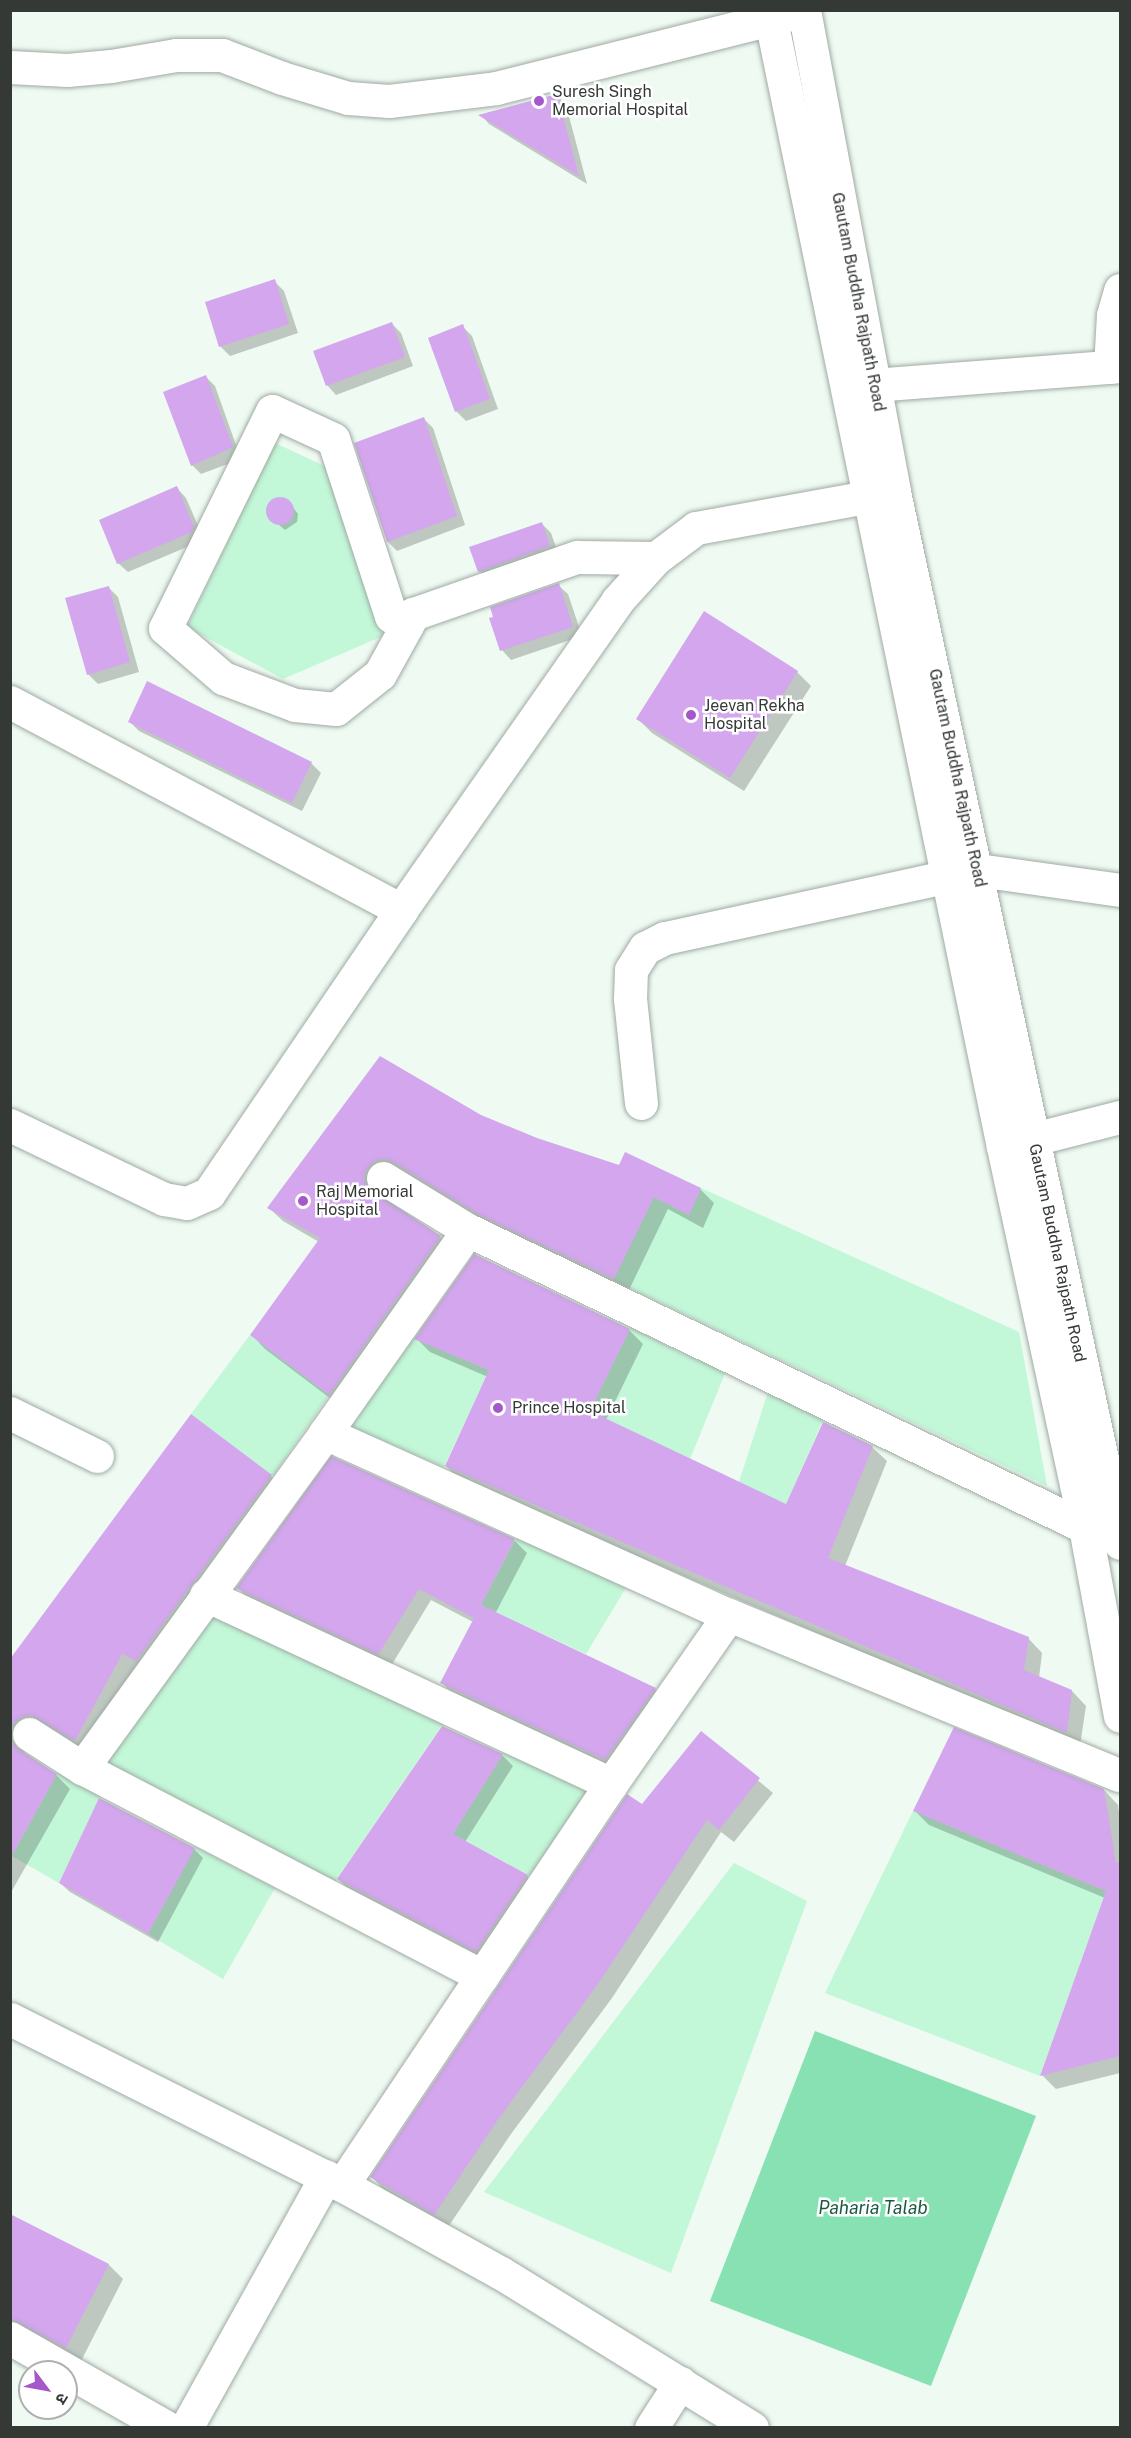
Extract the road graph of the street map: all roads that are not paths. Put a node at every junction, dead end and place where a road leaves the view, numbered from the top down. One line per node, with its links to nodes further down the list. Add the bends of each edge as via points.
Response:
1 (804, 11): 2 (main road); 6 (main road, Gautam Buddha Rajpath Road)
2 (770, 15): 3 (main road, via 496,88 389,101 348,98 222,55 176,55 68,70); 7 (main road)
3 (10, 67)
4 (1120, 290): 5 (main road, via 1113,315)
5 (1115, 367): 6 (main road)
6 (873, 384): 7 (main road, Gautam Buddha Rajpath Road)
7 (881, 494): 8 (main road, via 696,528); 11 (main road, Gautam Buddha Rajpath Road)
8 (656, 558): 9 (main road, via 577,557 413,614); 13 (main road, via 617,602)
9 (407, 625): 9 (main road, via 391,616 333,439 272,411 165,628 223,678 295,705 336,709 380,674)
10 (10, 702): 13 (main road)
11 (962, 874): 12 (main road); 14 (main road, via 666,938 645,948 631,970 630,999); 17 (main road, Gautam Buddha Rajpath Road)
12 (1120, 890)
13 (401, 909): 16 (main road, via 209,1193 187,1203 164,1199)
14 (641, 1102)
15 (1120, 1117): 17 (main road)
16 (10, 1125)
17 (1018, 1144): 23 (main road); 24 (main road, Gautam Buddha Rajpath Road)
18 (382, 1178): 19 (main road)
19 (468, 1230): 21 (main road); 23 (main road)
20 (10, 1413): 22 (main road)
21 (325, 1433): 25 (main road); 26 (main road)
22 (97, 1456)
23 (1085, 1527): 27 (main road)
24 (1120, 1543)
25 (206, 1595): 29 (main road); 31 (main road)
26 (729, 1615): 30 (main road); 31 (main road)
27 (1120, 1716)
28 (29, 1734): 29 (main road)
29 (82, 1768): 32 (main road)
30 (1120, 1775)
31 (611, 1784): 32 (main road)
32 (482, 1976): 34 (main road)
33 (10, 2019): 34 (main road)
34 (334, 2181): 36 (main road, via 501,2273); 38 (main road)
35 (10, 2338): 37 (main road)
36 (681, 2383): 39 (main road); 40 (main road)
37 (168, 2427)
38 (186, 2427)
39 (651, 2427)
40 (752, 2427)

